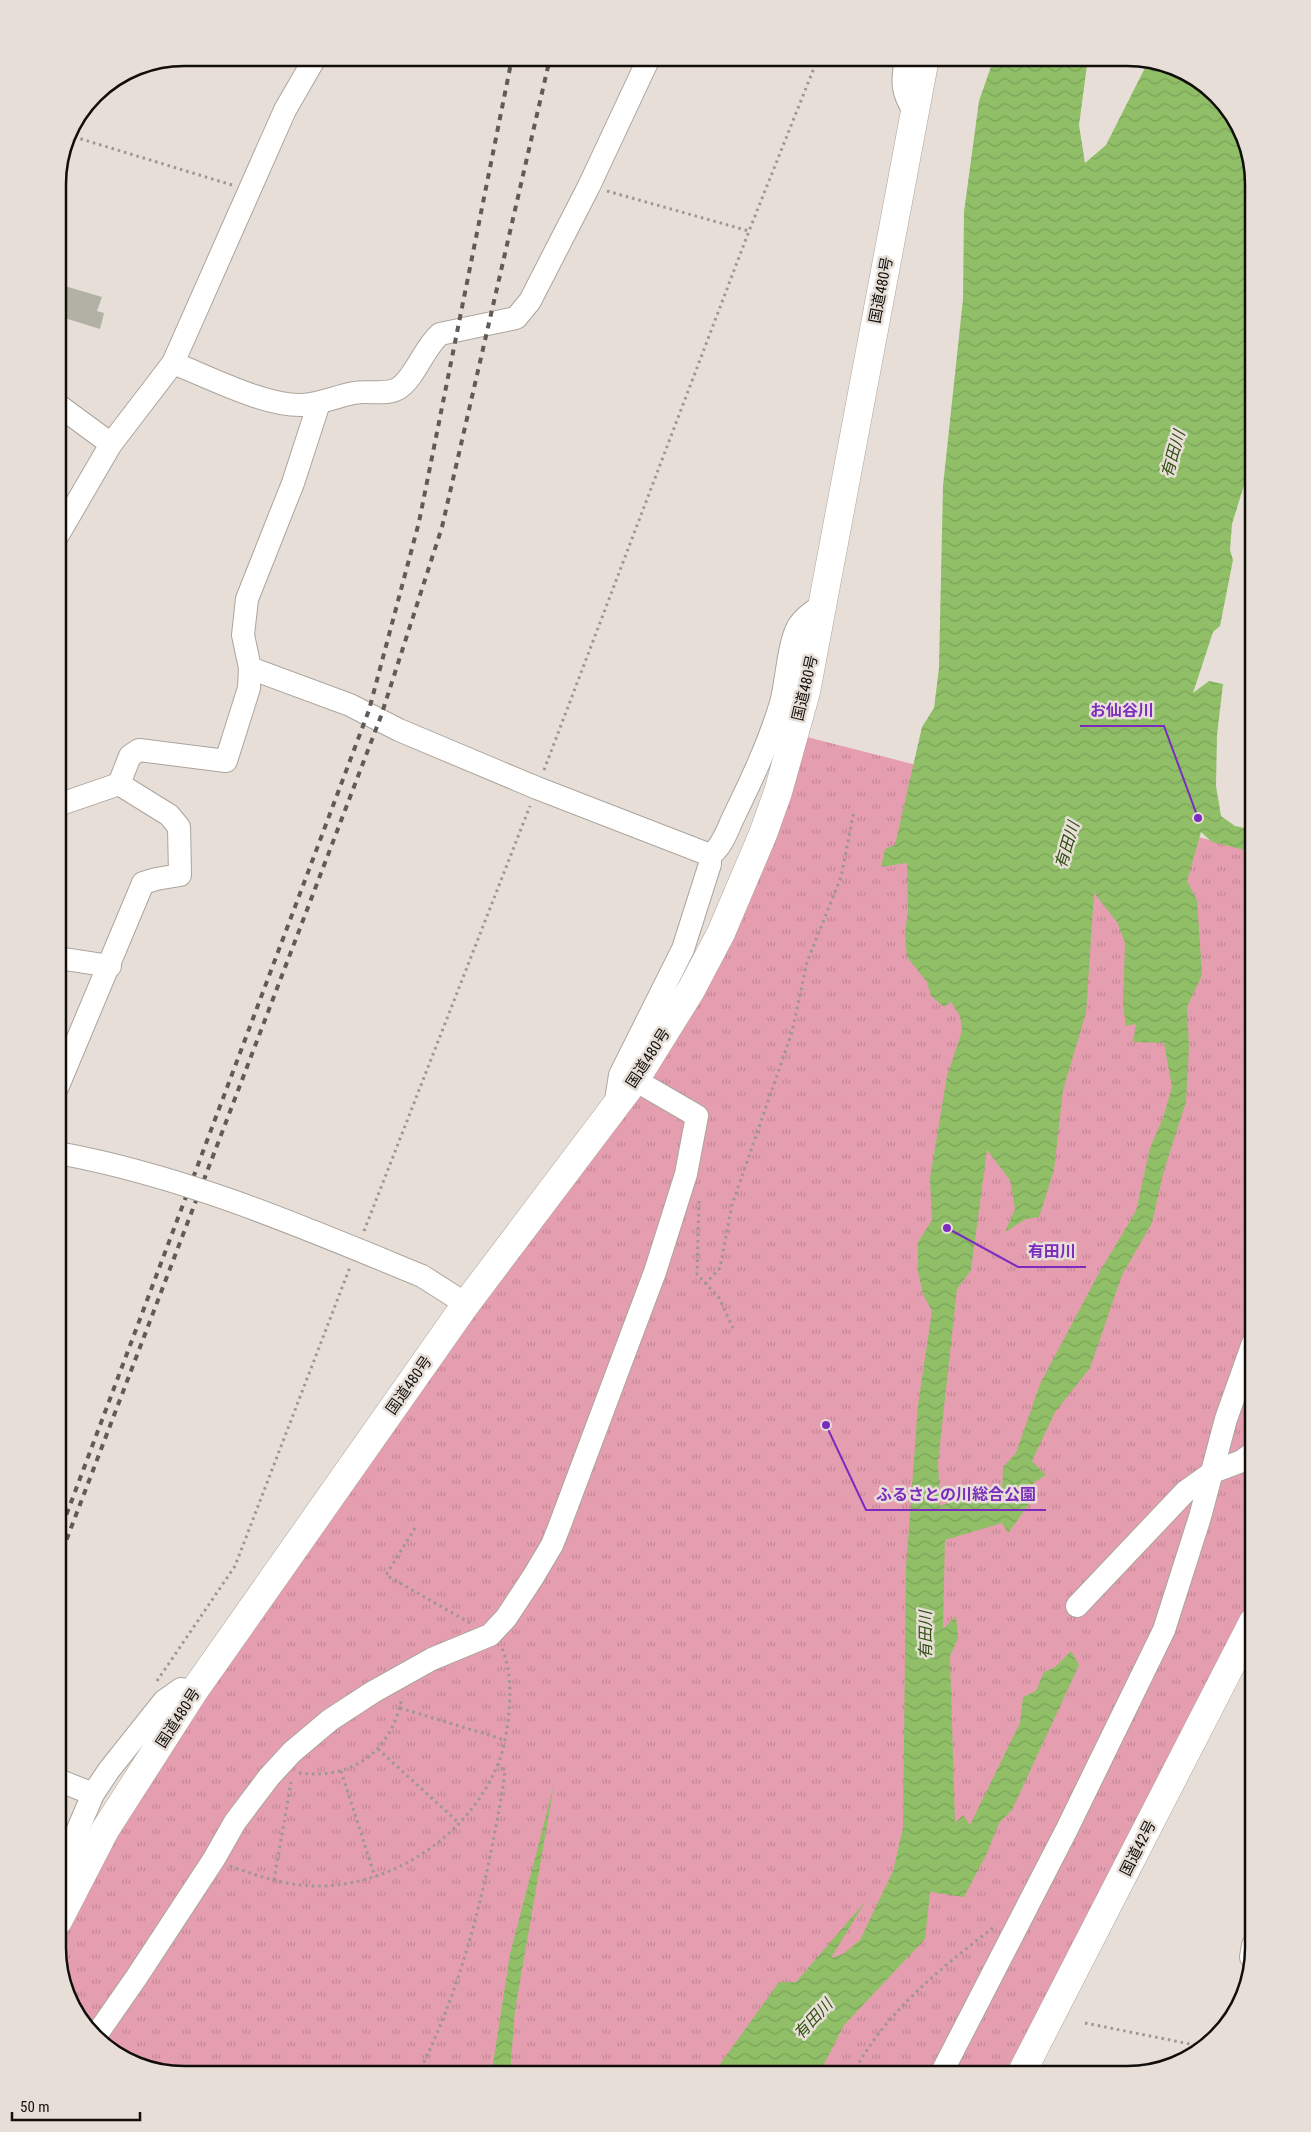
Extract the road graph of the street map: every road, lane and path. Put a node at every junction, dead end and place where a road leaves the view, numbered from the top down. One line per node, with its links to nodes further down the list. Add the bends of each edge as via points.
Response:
1 (310, 66): 9 (street, via 284,110)
2 (645, 66): 8 (street)
3 (815, 67): 10 (path)
4 (905, 67): 6 (street, via 902,83 906,99)
5 (923, 67): 6 (highway, 国道480号)
6 (915, 113): 16 (highway, 国道480号)
7 (76, 136): 9 (path)
8 (589, 186): 10 (path); 12 (street, via 530,301 516,318 440,334 431,342 408,380 393,392 355,393)
9 (250, 190): 11 (street)
10 (749, 231): 19 (path)
11 (173, 362): 12 (street, via 258,396 302,405); 14 (street)
12 (319, 403): 17 (street, via 247,599 243,635)
13 (67, 412): 14 (street)
14 (111, 444): 15 (street)
15 (67, 520)
16 (822, 606): 22 (street, via 808,614 798,626 770,737 732,821); 26 (highway, 国道480号, via 806,692 763,834 721,933 691,990)
17 (250, 668): 18 (street, via 249,688 226,761 139,750 130,756); 19 (street, via 350,705 399,730)
18 (119, 784): 20 (street); 24 (street, via 168,815 179,827 180,875 143,884)
19 (537, 788): 22 (street); 30 (path)
20 (67, 802)
21 (854, 811): 32 (path, via 841,877 806,962 792,1032 732,1205 720,1268)
22 (710, 855): 27 (street, via 683,949 620,1075)
23 (67, 959): 24 (street)
24 (110, 966): 25 (street)
25 (66, 1066)
26 (635, 1080): 27 (highway, 国道480号); 40 (street, via 697,1116 686,1174 652,1280 552,1545 506,1618)
27 (615, 1107): 33 (highway, 国道480号)
28 (66, 1155): 33 (street, bridge, via 173,1181 230,1200 422,1276)
29 (699, 1200): 32 (path, via 697,1274)
30 (362, 1236)
31 (351, 1264): 43 (path, via 235,1566)
32 (705, 1284): 34 (path, via 719,1298)
33 (466, 1304): 44 (highway, 国道480号)
34 (733, 1328)
35 (1245, 1368): 37 (street, via 1226,1420)
36 (1245, 1459): 37 (street)
37 (1213, 1472): 39 (street, via 1177,1500); 65 (street, via 1172,1609 1155,1651)
38 (415, 1528): 40 (path, via 386,1575)
39 (1077, 1606)
40 (490, 1634): 42 (street); 46 (path, via 499,1640 510,1676)
41 (1245, 1639): 66 (highway, 国道42号)
42 (399, 1677): 45 (path); 49 (street, via 310,1736)
43 (152, 1689)
44 (194, 1691): 52 (street, via 181,1689 164,1701 108,1770); 58 (highway, 国道480号, via 105,1830)
45 (400, 1708): 46 (path); 47 (path)
46 (504, 1740): 48 (path)
47 (378, 1749): 50 (path); 53 (path)
48 (498, 1764): 53 (path, via 478,1800); 63 (path, via 505,1770 503,1787 473,1932 450,2002)
49 (287, 1769): 50 (path, via 317,1774); 55 (street, via 255,1794); 57 (path)
50 (341, 1771): 56 (path)
51 (66, 1783): 52 (street)
52 (93, 1794): 54 (street)
53 (459, 1823): 56 (path, via 422,1853)
54 (66, 1857)
55 (214, 1859): 57 (path); 61 (street)
56 (375, 1877): 57 (path, via 323,1886)
57 (274, 1880)
58 (66, 1905)
59 (1000, 1922): 64 (path, via 898,2011 866,2050)
60 (1085, 2023): 62 (path)
61 (99, 2030)
62 (1194, 2045)
63 (422, 2065)
64 (857, 2066)
65 (946, 2066)
66 (1025, 2066)

